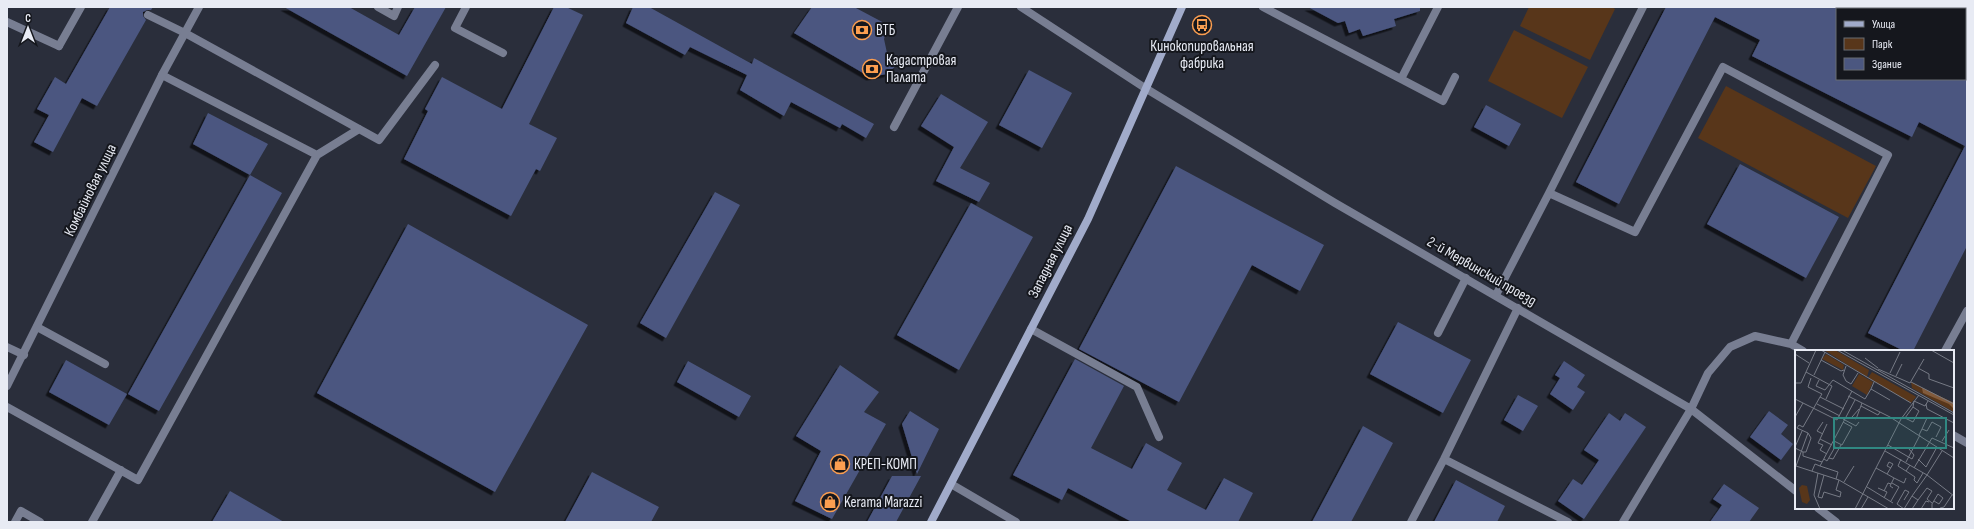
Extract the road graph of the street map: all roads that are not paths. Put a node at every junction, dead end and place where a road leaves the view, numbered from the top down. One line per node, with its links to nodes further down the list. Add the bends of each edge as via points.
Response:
1 (81, 7): 13 (street, via 59,46)
2 (199, 7): 14 (street, Комбайновая улица)
3 (378, 7): 4 (street, via 394,16)
4 (398, 7)
5 (466, 7): 15 (street, via 455,28)
6 (958, 7): 21 (street)
7 (1021, 7): 20 (street, 2-й Мервинский проезд)
8 (1182, 7): 20 (street, Западная улица)
9 (1263, 7): 19 (street)
10 (1438, 7): 19 (street)
11 (1643, 7): 24 (street)
12 (148, 15): 14 (street)
13 (7, 22)
14 (185, 33): 17 (street, Комбайновая улица); 22 (street)
15 (503, 53)
16 (435, 64): 22 (street, via 379,140)
17 (162, 75): 23 (street); 29 (street, Комбайновая улица)
18 (1455, 77): 19 (street, via 1443,101)
19 (1401, 79)
20 (1145, 88): 25 (street, 2-й Мервинский проезд, via 1335,203); 30 (street, Западная улица, via 1088,219)
21 (894, 127)
22 (359, 129): 23 (street)
23 (317, 155): 45 (street, via 138,480)
24 (1549, 193): 26 (street); 32 (street, via 1635,232 1723,67 1888,155)
25 (1466, 278): 26 (street, 2-й Мервинский проезд); 31 (street)
26 (1496, 295): 27 (street, 2-й Мервинский проезд)
27 (1518, 308): 40 (street, 2-й Мервинский проезд); 44 (street)
28 (1967, 311): 35 (street)
29 (38, 327): 36 (street, Комбайновая улица); 37 (street)
30 (1031, 329): 42 (street, via 1137,387); 46 (street, Западная улица)
31 (1438, 334)
32 (1791, 344): 34 (street); 40 (street, via 1755,336 1730,347 1708,373)
33 (7, 347): 36 (street)
34 (1801, 350)
35 (1946, 350)
36 (24, 355): 38 (street, Комбайновая улица)
37 (105, 364)
38 (7, 386)
39 (7, 407): 45 (street)
40 (1691, 410): 47 (street, 2-й Мервинский проезд); 57 (street)
41 (1954, 436): 43 (street)
42 (1159, 437)
43 (1967, 443)
44 (1444, 459): 55 (street); 56 (street)
45 (120, 470): 52 (street)
46 (951, 484): 53 (street, Западная улица); 54 (street)
47 (1795, 490)
48 (1819, 509): 49 (street)
49 (1828, 516): 58 (street); 59 (street)
50 (15, 522): 51 (street, via 21,511)
51 (40, 522)
52 (92, 522)
53 (931, 522)
54 (1016, 522)
55 (1411, 522)
56 (1568, 522)
57 (1623, 522)
58 (1821, 522)
59 (1836, 522)

